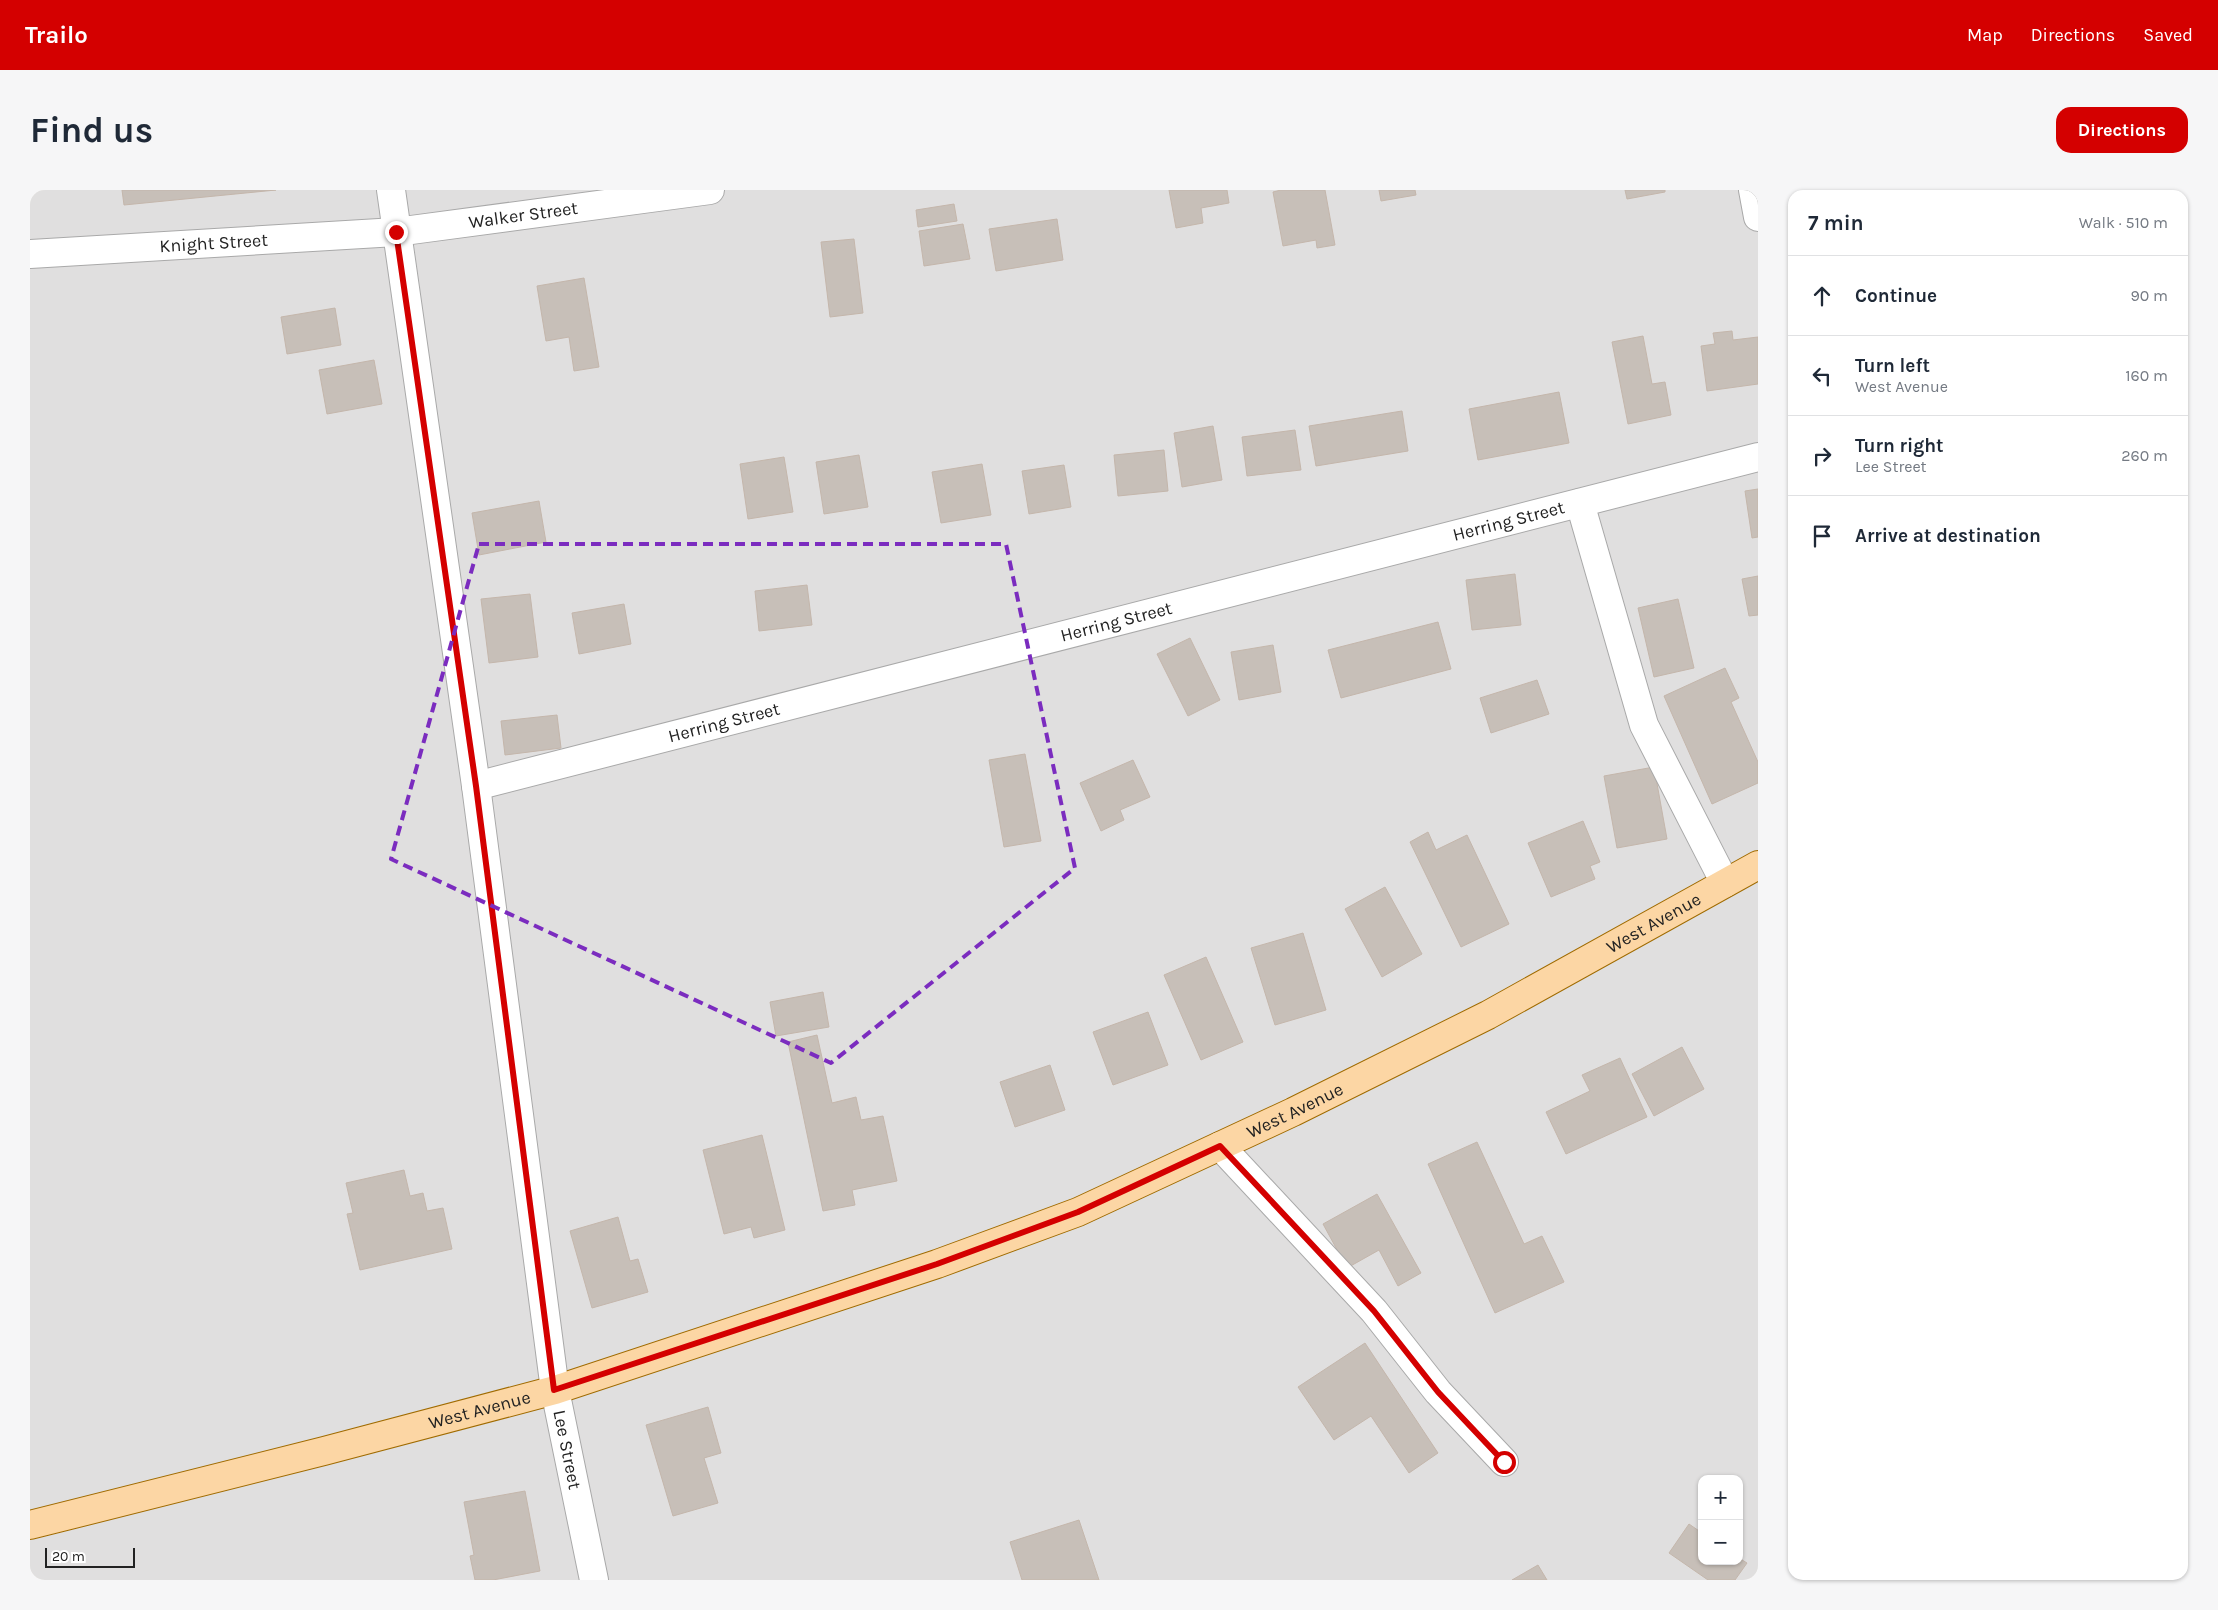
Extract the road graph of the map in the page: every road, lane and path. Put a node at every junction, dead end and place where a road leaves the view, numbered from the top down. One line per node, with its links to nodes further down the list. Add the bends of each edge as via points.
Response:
1 (391, 190): 5 (street, Lee Street)
2 (710, 190): 5 (street, Walker Street)
3 (1753, 190): 4 (street)
4 (1758, 217)
5 (396, 232): 6 (street, Knight Street); 9 (street, Lee Street)
6 (30, 254)
7 (1758, 457): 8 (street, Herring Street)
8 (1580, 503): 9 (street, Herring Street); 11 (street, via 1644,725)
9 (476, 786): 13 (street, Lee Street)
10 (1758, 865): 11 (main road, West Avenue)
11 (1725, 883): 12 (main road, West Avenue, via 1488,1015)
12 (1220, 1146): 13 (main road, West Avenue, via 1078,1212 937,1264); 14 (street, via 1374,1311 1438,1392)
13 (554, 1390): 15 (main road, West Avenue); 16 (street, Lee Street)
14 (1504, 1462)
15 (30, 1525)
16 (594, 1580)

